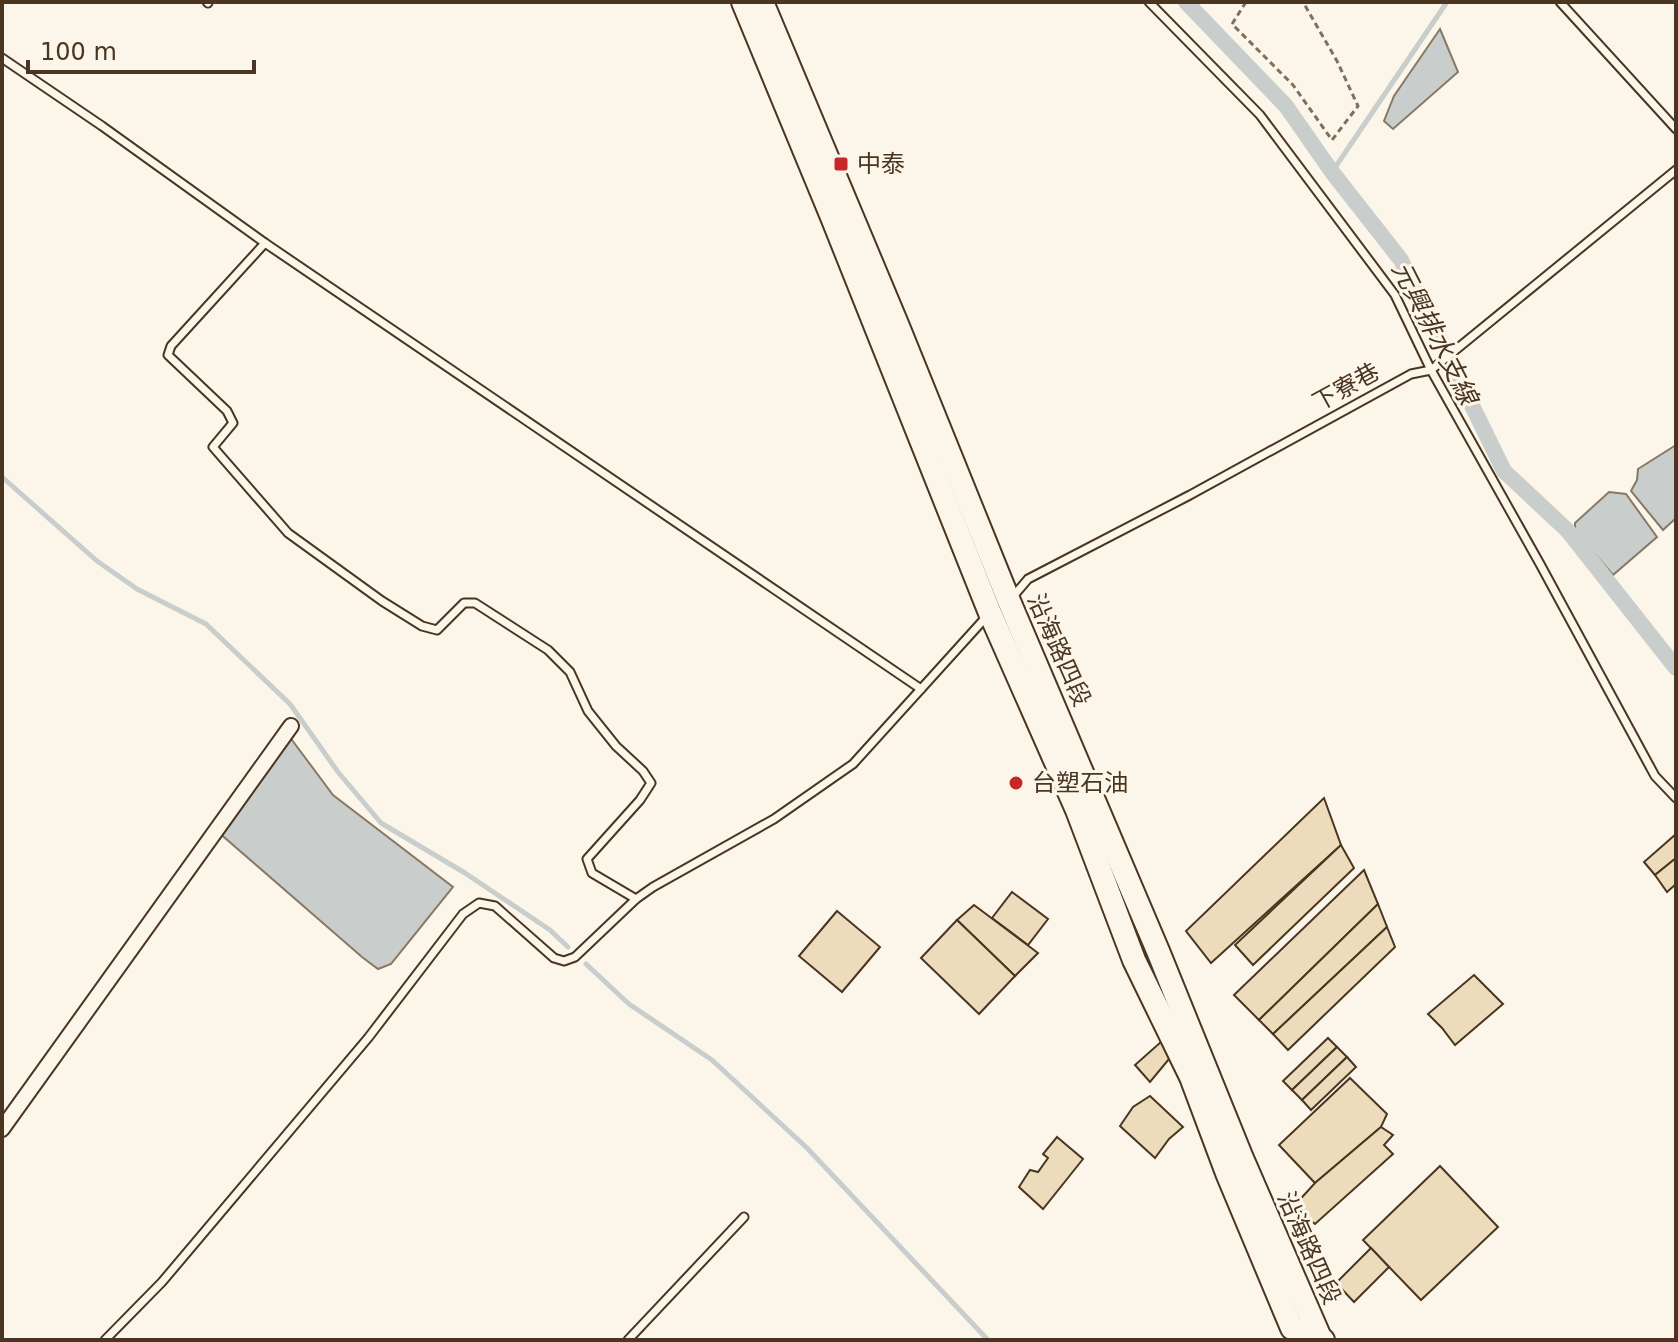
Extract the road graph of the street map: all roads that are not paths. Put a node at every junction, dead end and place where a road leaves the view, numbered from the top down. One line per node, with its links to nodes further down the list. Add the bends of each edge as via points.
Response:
1 (743, 2): 8 (main road, 沿海路四段)
2 (762, 2): 8 (main road, 沿海路四段)
3 (1149, 2): 10 (lane, via 1260,115 1395,295)
4 (1560, 2): 6 (lane)
5 (2, 58): 9 (lane)
6 (1676, 129)
7 (1676, 170): 10 (lane, 下寮巷)
8 (823, 172): 11 (main road, 沿海路四段, via 897,324)
9 (265, 243): 12 (lane); 15 (lane, via 168,355 233,423 213,447 288,533 382,601 437,630 464,603 475,603 548,650 570,672 588,711 651,783 587,859 592,873)
10 (1431, 370): 11 (lane, 下寮巷, via 1411,374 1028,579); 14 (lane, via 1655,776)
11 (999, 607): 12 (lane, 下寮巷); 20 (main road, 沿海路四段, via 1158,951)
12 (921, 689): 15 (lane, 下寮巷, via 853,764 774,819)
13 (291, 726): 16 (street)
14 (1676, 798)
15 (636, 899): 18 (lane, 下寮巷, via 575,957 564,961 495,906 479,903 463,914 368,1038 162,1282)
16 (2, 1129)
17 (744, 1217): 19 (lane)
18 (105, 1340)
19 (628, 1340)
20 (1321, 1340)

